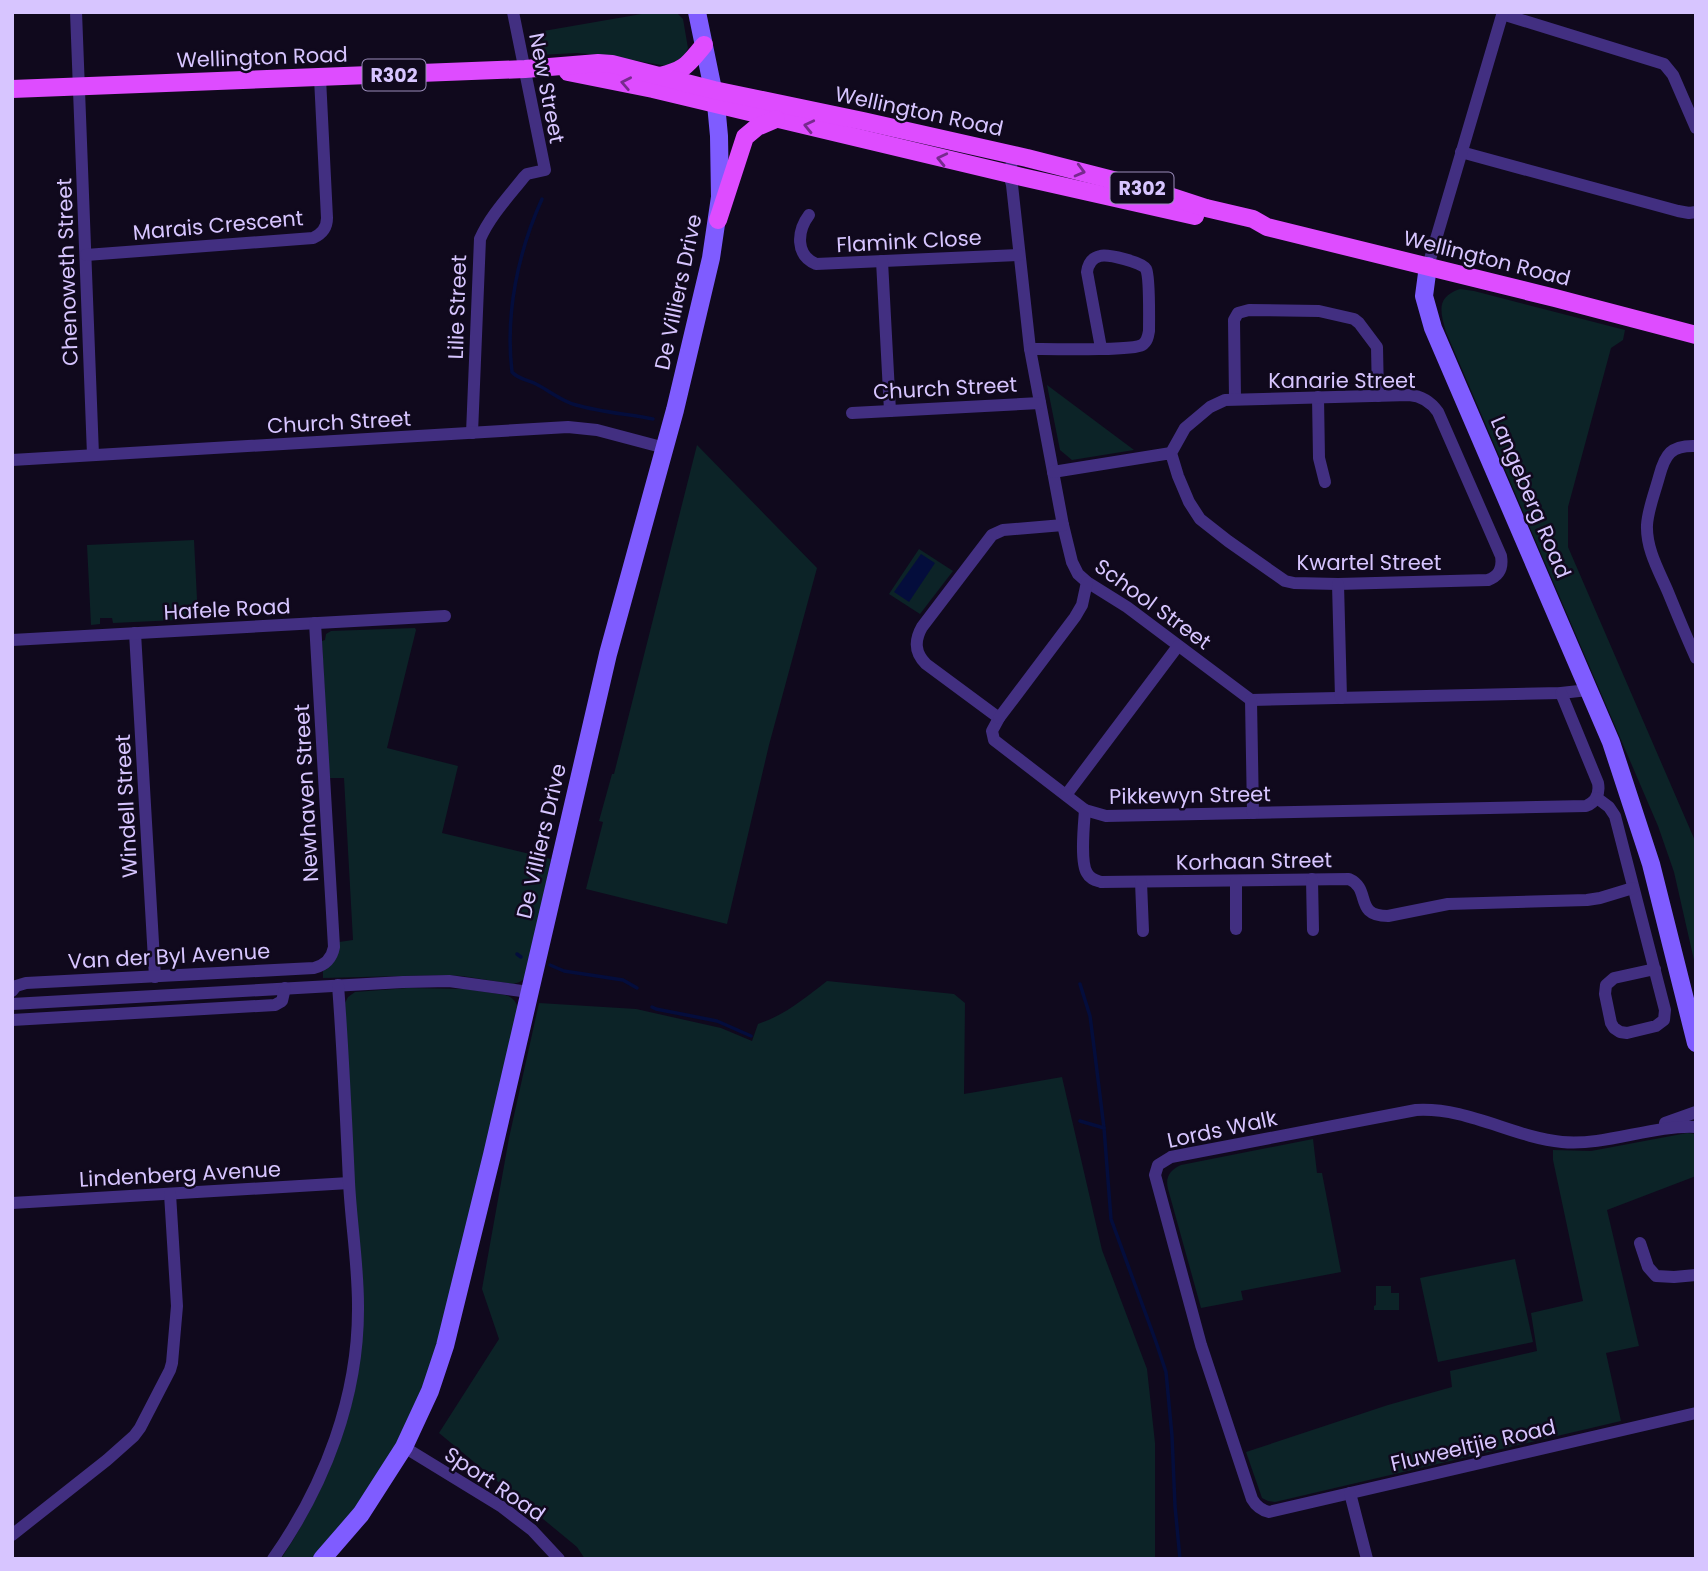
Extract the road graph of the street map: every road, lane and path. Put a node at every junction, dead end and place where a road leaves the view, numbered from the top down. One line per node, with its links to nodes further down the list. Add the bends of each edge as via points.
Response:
1 (76, 12): 10 (street, Chenoweth Street)
2 (513, 12): 7 (street, New Street)
3 (697, 12): 5 (street, De Villiers Drive)
4 (1502, 13): 14 (street, via 1664,64); 15 (street)
5 (704, 45): 8 (main road, via 683,69); 12 (street, De Villiers Drive)
6 (556, 68): 7 (main road, Wellington Road / R302); 8 (main road, Wellington Road / R302, via 612,64); 12 (main road, Wellington Road / R302, one-way to 6)
7 (525, 69): 9 (main road, Wellington Road / R302); 17 (street, New Street)
8 (660, 76): 12 (main road, Wellington Road / R302)
9 (320, 78): 10 (main road, Wellington Road / R302); 23 (street, Marais Crescent, via 327,218 321,233 313,238)
10 (80, 86): 11 (main road, Wellington Road / R302); 23 (street, Chenoweth Street)
11 (12, 89)
12 (715, 97): 13 (main road, Wellington Road / R302); 16 (main road, Wellington Road / R302, via 863,121); 21 (street, De Villiers Drive)
13 (776, 119): 18 (main road, Wellington Road / R302, one-way to 13); 21 (main road, via 745,137)
14 (1696, 128)
15 (1461, 152): 19 (street); 26 (street)
16 (1020, 156): 18 (street, School Street); 22 (main road, Wellington Road / R302, one-way to 22, via 1253,219)
17 (545, 170): 36 (street, Lilie Street, via 524,177 480,239)
18 (1014, 179): 22 (main road, Wellington Road / R302, via 1252,229); 24 (street, School Street)
19 (1696, 212)
20 (810, 215): 25 (street, Flamink Close, via 801,231 800,248 812,262)
21 (718, 220): 38 (street, De Villiers Drive)
22 (1267, 227): 26 (main road, Wellington Road / R302)
23 (86, 255): 40 (street, Chenoweth Street)
24 (1019, 255): 25 (street, Flamink Close); 29 (street, School Street)
25 (882, 261): 34 (street)
26 (1429, 266): 27 (main road, Wellington Road / R302); 54 (street, Langeberg Road, via 1424,296 1433,328)
27 (1696, 335)
28 (1101, 348): 28 (street, via 1138,347 1149,331 1147,272 1140,264 1103,255 1089,264 1087,272); 29 (street)
29 (1030, 349): 33 (street, School Street)
30 (1378, 396): 31 (street, Kanarie Street); 32 (street, via 1377,347 1354,319 1319,311 1249,310 1238,313 1234,320); 45 (street, Kanarie Street, via 1420,397 1438,412 1501,556)
31 (1318, 397): 32 (street, Kanarie Street); 43 (street, via 1319,458)
32 (1235, 399): 39 (street, Kanarie Street, via 1210,407 1185,428)
33 (1040, 403): 34 (street, Church Street); 42 (street, School Street)
34 (890, 411): 35 (street, Church Street)
35 (852, 412)
36 (472, 433): 38 (street, Church Street, via 568,427); 40 (street, Church Street)
37 (1696, 446): 53 (street, via 1676,448 1666,456 1647,535)
38 (665, 448): 77 (street, De Villiers Drive, via 608,654)
39 (1171, 453): 42 (street); 47 (street, Kwartel Street, via 1192,508 1228,541 1285,581)
40 (93, 456): 41 (street, Church Street)
41 (12, 460)
42 (1053, 472): 44 (street, School Street)
43 (1325, 482)
44 (1063, 525): 46 (street, School Street, via 1074,569); 58 (street, via 992,534 919,633 916,645 922,660)
45 (1496, 576): 47 (street, Kwartel Street, via 1488,580)
46 (1087, 582): 52 (street, School Street); 58 (street, via 1075,617)
47 (1338, 584): 56 (street)
48 (445, 616): 49 (street, Hafele Road)
49 (315, 623): 50 (street, Hafele Road); 71 (street, Newhaven Street, via 334,947)
50 (135, 633): 51 (street, Hafele Road); 73 (street, Windell Street)
51 (12, 640)
52 (1178, 646): 57 (street, School Street); 60 (street)
53 (1696, 658)
54 (1588, 690): 55 (street); 59 (street, Langeberg Road)
55 (1561, 693): 56 (street); 61 (street, via 1598,783)
56 (1340, 698): 57 (street)
57 (1251, 700): 63 (street)
58 (999, 718): 60 (street, Pikkewyn Street, via 992,731 994,740)
59 (1611, 743): 78 (street, Langeberg Road, via 1631,778 1661,857); 81 (street, Langeberg Road, via 1651,864)
60 (1066, 795): 62 (street, Pikkewyn Street)
61 (1597, 798): 63 (street, Pikkewyn Street, via 1581,807); 67 (street, via 1615,816)
62 (1085, 810): 63 (street, Pikkewyn Street, via 1105,816); 66 (street, Korhaan Street, via 1087,874 1101,882)
63 (1252, 813)
64 (1312, 879): 65 (street, Korhaan Street); 67 (street, Korhaan Street, via 1353,880 1369,912 1380,916 1448,904 1587,900); 69 (street)
65 (1236, 881): 66 (street, Korhaan Street); 68 (street)
66 (1141, 883): 70 (street)
67 (1633, 888): 72 (street)
68 (1236, 929)
69 (1312, 930)
70 (1143, 931)
71 (329, 960): 73 (street, Van der Byl Avenue, via 314,968)
72 (1655, 970): 72 (street, via 1664,1020 1656,1026 1620,1032 1612,1026 1606,985)
73 (155, 977): 76 (street, Van der Byl Avenue, via 26,983)
74 (338, 985): 75 (street, Van der Byl Avenue); 77 (street, Van der Byl Avenue, via 449,981); 85 (street)
75 (285, 988): 79 (street, Van der Byl Avenue); 80 (street, Van der Byl Avenue, via 282,1001 275,1005)
76 (12, 991)
77 (529, 992): 91 (street, De Villiers Drive, via 445,1346)
78 (1696, 1000)
79 (12, 1004)
80 (12, 1020)
81 (1696, 1042)
82 (1696, 1112): 84 (street, Lords Walk)
83 (1696, 1127): 84 (street, Lords Walk)
84 (1649, 1130): 93 (street, Lords Walk, via 1600,1141 1562,1142 1458,1113 1416,1110 1171,1157 1158,1165 1155,1174 1201,1345 1252,1499)
85 (349, 1183): 86 (street, Lindenberg Avenue); 95 (street, via 358,1305 351,1384 322,1473)
86 (170, 1194): 87 (street, Lindenberg Avenue); 94 (street, via 177,1306 170,1370 134,1436)
87 (12, 1203)
88 (1640, 1243): 89 (street, via 1656,1276)
89 (1696, 1275)
90 (1696, 1413): 92 (street, Fluweeltjie Road)
91 (404, 1447): 96 (street, De Villiers Drive, via 367,1505); 97 (street, Sport Road, via 502,1507)
92 (1350, 1493): 93 (street, Fluweeltjie Road, via 1269,1512); 98 (street)
93 (1259, 1508)
94 (12, 1535)
95 (273, 1559)
96 (322, 1559)
97 (559, 1559)
98 (1367, 1559)

